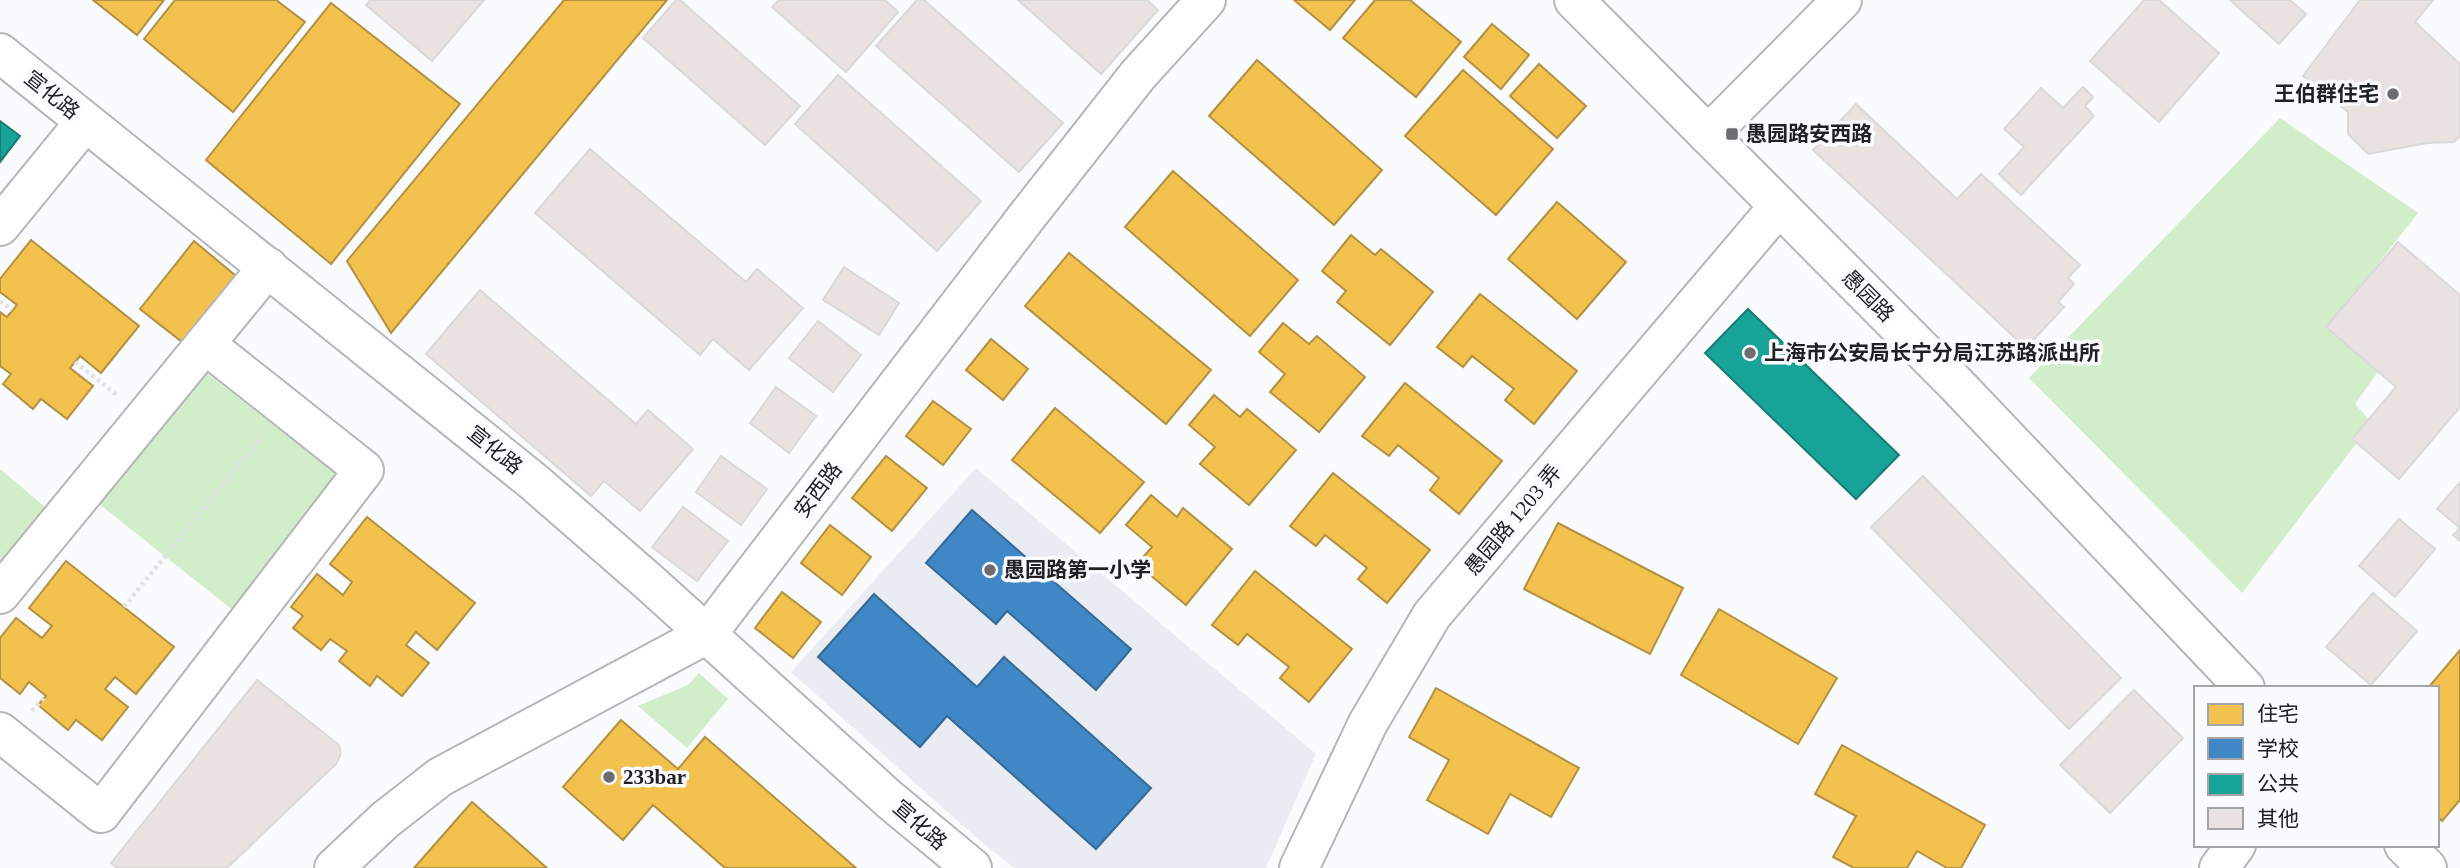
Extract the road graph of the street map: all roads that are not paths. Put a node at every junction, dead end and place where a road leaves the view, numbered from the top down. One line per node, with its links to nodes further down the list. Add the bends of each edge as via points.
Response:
1 (1206, 0): 12 (street, 安西路, via 1138,75)
2 (1574, 0): 6 (street, 愚园路)
3 (1842, 0): 6 (street)
4 (0, 53): 5 (street, 宣化路)
5 (85, 122): 8 (street); 9 (street, 宣化路)
6 (1708, 135): 7 (street, 愚园路)
7 (1779, 206): 13 (street, 愚园路); 19 (street, 愚园路 1203 弄, via 1432,615 1368,723)
8 (4, 212)
9 (268, 267): 10 (street); 12 (street, 宣化路, via 534,482)
10 (205, 344): 11 (street); 14 (street, via 364,470 101,813)
11 (0, 594)
12 (707, 634): 17 (street, 安西路, via 440,777); 18 (street, 宣化路)
13 (2243, 686)
14 (0, 732)
15 (2234, 847): 20 (street)
16 (2406, 847): 21 (street)
17 (334, 868)
18 (972, 868)
19 (1299, 868)
20 (2219, 868)
21 (2427, 868)

